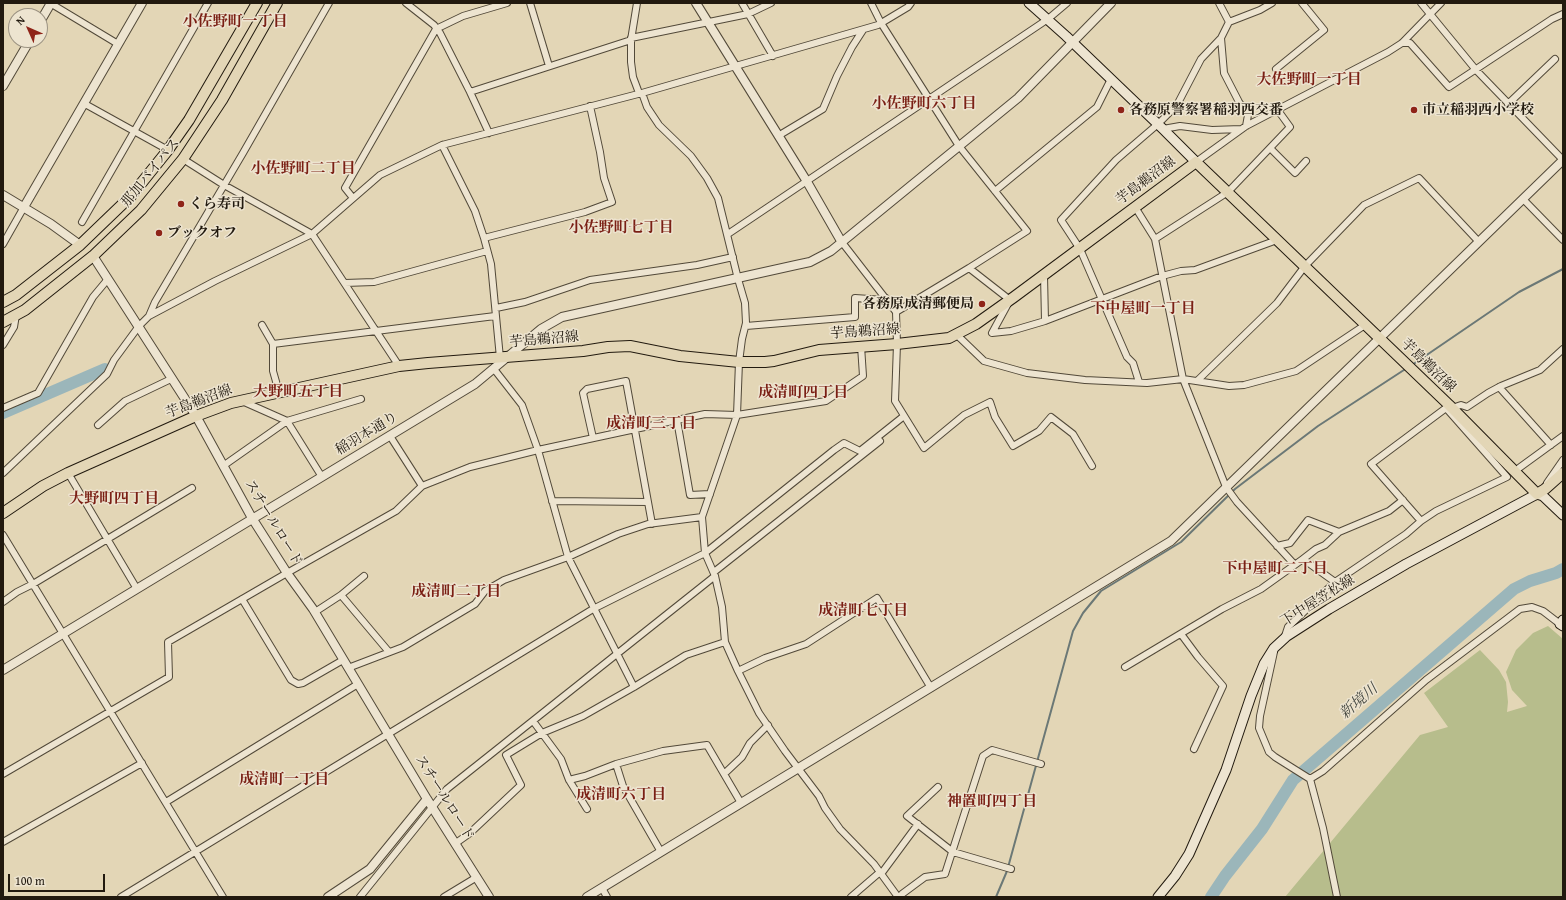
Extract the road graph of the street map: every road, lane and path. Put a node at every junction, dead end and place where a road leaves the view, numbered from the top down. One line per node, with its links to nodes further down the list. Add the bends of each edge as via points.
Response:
1 (50, 3): 37 (street)
2 (142, 3): 37 (street)
3 (208, 3): 56 (street)
4 (257, 3): 62 (main road, 那加バイパス, via 189,120)
5 (277, 3): 63 (main road, 那加バイパス, via 222,100)
6 (329, 3): 68 (street)
7 (406, 3): 31 (street)
8 (507, 3): 31 (street, via 463,16)
9 (530, 3): 41 (street)
10 (638, 3): 34 (street)
11 (696, 3): 28 (street)
12 (742, 3): 24 (street)
13 (771, 3): 24 (street)
14 (871, 3): 30 (street)
15 (911, 3): 30 (street)
16 (1029, 3): 27 (main road)
17 (1067, 3): 27 (street)
18 (1110, 3): 35 (street, 稲羽本通り)
19 (1219, 3): 29 (street)
20 (1272, 3): 29 (street)
21 (1302, 3): 43 (street, via 1324,30)
22 (1421, 3): 25 (street)
23 (1441, 3): 25 (street)
24 (748, 14): 28 (street); 39 (street)
25 (1430, 14): 36 (street); 44 (street)
26 (1563, 14): 44 (street)
27 (1048, 20): 35 (main road); 49 (street)
28 (708, 22): 34 (street); 42 (street)
29 (1228, 22): 33 (street)
30 (881, 23): 32 (street); 49 (street)
31 (436, 29): 47 (street); 72 (street, via 345,188)
32 (863, 30): 39 (street); 58 (street, via 840,70 823,109)
33 (1221, 38): 54 (street, via 1201,59 1177,105); 55 (street, via 1224,73 1248,114)
34 (631, 39): 41 (street); 48 (street, via 633,77)
35 (1072, 42): 45 (main road); 60 (street, 稲羽本通り, via 1018,98)
36 (1402, 43): 44 (street, via 1410,43 1449,87); 53 (street)
37 (118, 44): 50 (street)
38 (25, 48): 46 (street)
39 (773, 56): 42 (street)
40 (1555, 59): 51 (street)
41 (549, 66): 47 (street)
42 (735, 67): 48 (street); 58 (street)
43 (1276, 69)
44 (1476, 70): 51 (street)
45 (1111, 79): 54 (main road); 69 (street, via 1097,107)
46 (3, 86)
47 (470, 92): 57 (street)
48 (640, 93): 52 (street); 78 (street, via 659,125 691,156 707,178 718,198)
49 (929, 99): 60 (street); 67 (street)
50 (85, 104): 56 (street); 74 (street)
51 (1508, 104): 64 (street)
52 (590, 106): 57 (street); 79 (street, via 604,178 612,202 585,212)
53 (1277, 110): 55 (street); 61 (street, via 1290,128)
54 (1161, 126): 55 (street, via 1212,130); 66 (main road); 87 (street, via 1116,160 1062,220)
55 (1243, 127): 66 (street)
56 (135, 132): 62 (street); 76 (street)
57 (489, 133): 59 (street)
58 (778, 136): 67 (street)
59 (442, 145): 72 (street, via 380,175); 79 (street, via 475,211)
60 (959, 146): 69 (street); 83 (street, 稲羽本通り)
61 (1270, 148): 65 (street, via 1295,173); 70 (street)
62 (168, 150): 86 (main road, 那加バイパス, via 131,196)
63 (183, 159): 68 (street); 89 (main road, 那加バイパス, via 141,210)
64 (1563, 160): 73 (street)
65 (1306, 161)
66 (1196, 162): 70 (main road, 芋島鵜沼線); 75 (main road, 芋島鵜沼線)
67 (806, 180): 78 (street); 83 (street)
68 (224, 185): 77 (street); 105 (street)
69 (995, 190): 92 (street, via 1027,231)
70 (1228, 192): 80 (street); 81 (main road, 芋島鵜沼線)
71 (3, 195): 74 (street, スチールロード)
72 (353, 198): 77 (street)
73 (1523, 199): 82 (street); 84 (street)
74 (24, 207): 85 (street); 86 (street, スチールロード, via 69,235)
75 (1135, 207): 80 (street); 87 (main road, 芋島鵜沼線)
76 (82, 222)
77 (312, 234): 97 (street); 105 (street)
78 (728, 234): 90 (street)
79 (484, 238): 88 (street)
80 (1155, 239): 94 (street)
81 (1277, 240): 91 (main road, 芋島鵜沼線); 94 (street, via 1196,270)
82 (1563, 240)
83 (841, 241): 96 (street, 稲羽本通り, via 831,251 810,262); 98 (street)
84 (1479, 242): 91 (street, via 1420,178 1364,205); 115 (street)
85 (3, 244)
86 (80, 245): 89 (main road, スチールロード); 101 (main road, 那加バイパス, via 16,295)
87 (1080, 248): 93 (main road, 芋島鵜沼線); 99 (street)
88 (487, 251): 97 (street, via 374,282); 102 (street)
89 (93, 256): 95 (street, スチールロード); 104 (main road, 那加バイパス)
90 (733, 257): 96 (street); 102 (street, via 697,266 590,280 525,302)
91 (1305, 266): 110 (main road, 芋島鵜沼線); 128 (street, via 1277,303)
92 (969, 268): 100 (street); 103 (street)
93 (1044, 275): 100 (main road, 芋島鵜沼線); 107 (street)
94 (1162, 276): 99 (street); 126 (street)
95 (108, 279): 111 (street, スチールロード); 135 (street, via 93,297 38,393)
96 (738, 279): 112 (street, via 745,303); 121 (street, 稲羽本通り, via 562,317 541,329)
97 (346, 283): 113 (street)
98 (886, 298): 103 (street); 112 (street, via 855,298 855,317)
99 (1102, 299): 107 (street); 129 (street)
100 (1010, 300): 107 (street, via 992,333 1011,331); 114 (main road, 芋島鵜沼線)
101 (3, 302)
102 (496, 308): 106 (street)
103 (896, 312): 117 (street)
104 (16, 315): 108 (main road, 那加バイパス); 118 (street, via 14,327)
105 (148, 316): 111 (street)
106 (495, 316): 113 (street); 121 (street)
107 (1045, 321)
108 (3, 322)
109 (262, 325): 116 (street)
110 (1365, 325): 115 (main road, 芋島鵜沼線); 128 (street, via 1296,371 1244,385 1229,386)
111 (138, 326): 127 (street, スチールロード); 153 (street, via 107,374)
112 (746, 326): 123 (street)
113 (377, 332): 116 (street); 124 (street)
114 (957, 335): 117 (main road, 芋島鵜沼線); 129 (street, via 984,361 1027,373 1085,380)
115 (1380, 339): 134 (main road, 芋島鵜沼線); 158 (street)
116 (273, 344): 131 (street, via 273,371)
117 (897, 344): 119 (main road, 芋島鵜沼線); 138 (street, via 895,401)
118 (3, 345)
119 (861, 346): 123 (main road, 芋島鵜沼線, via 819,350 774,361); 136 (street, via 863,376 826,401)
120 (1563, 349): 130 (street, via 1540,370)
121 (504, 358): 122 (main road, 芋島鵜沼線); 123 (main road, 芋島鵜沼線, via 630,346 680,356); 125 (street, 稲羽本通り)
122 (489, 359): 124 (main road, 芋島鵜沼線); 125 (street)
123 (739, 362): 136 (street)
124 (400, 366): 131 (main road, 芋島鵜沼線)
125 (494, 369): 143 (street, 稲羽本通り, via 475,384); 148 (street, via 522,405)
126 (1183, 378): 128 (street); 129 (street); 158 (street)
127 (171, 379): 137 (street, スチールロード); 141 (street, via 125,400)
128 (1197, 380)
129 (1140, 382)
130 (1499, 387): 134 (street, via 1467,408 1461,405); 147 (street)
131 (279, 392): 133 (main road, 芋島鵜沼線)
132 (361, 399): 140 (street)
133 (241, 400): 137 (main road, 芋島鵜沼線); 140 (street)
134 (1449, 407): 160 (main road, 芋島鵜沼線); 162 (street, via 1372,464); 169 (street, via 1507,477 1436,511)
135 (3, 408)
136 (737, 415): 139 (street, via 705,414); 161 (street)
137 (196, 416): 150 (street, スチールロード); 154 (main road, 芋島鵜沼線)
138 (904, 416): 146 (street); 151 (street, via 924,448 964,415 990,402 995,417 1014,446 1039,432 1051,417 1073,434)
139 (677, 420): 142 (street); 161 (street, via 690,495)
140 (286, 421): 150 (street); 156 (street)
141 (98, 425)
142 (635, 429): 145 (street); 145 (street, via 626,381 587,389 583,393); 164 (street)
143 (390, 436): 156 (street, 稲羽本通り); 157 (street)
144 (1563, 436): 147 (street)
145 (593, 438): 148 (street)
146 (876, 438): 175 (street, via 860,451 844,443); 180 (street, via 880,441)
147 (1551, 445): 152 (street)
148 (538, 450): 157 (street, via 470,468); 163 (street)
149 (1563, 460): 160 (street)
150 (223, 466): 168 (street, スチールロード)
151 (1092, 466)
152 (1519, 468)
153 (3, 473)
154 (68, 473): 165 (main road, 芋島鵜沼線, via 33,492); 173 (street)
155 (1563, 473): 160 (main road)
156 (322, 477): 168 (street, 稲羽本通り)
157 (422, 486): 179 (street, via 396,511)
158 (1226, 487): 174 (street); 205 (street, via 1171,541)
159 (192, 488): 173 (street)
160 (1541, 492): 166 (main road); 193 (main road, 下中屋笠松線, via 1394,572)
161 (710, 494): 167 (street)
162 (1403, 500): 169 (street); 171 (street, via 1389,511)
163 (552, 501): 164 (street); 176 (street)
164 (648, 502): 170 (street)
165 (3, 513)
166 (1563, 515)
167 (702, 517): 170 (street); 175 (street)
168 (252, 518): 179 (street, スチールロード); 184 (street, 稲羽本通り)
169 (1421, 521): 182 (street)
170 (652, 524): 176 (street, via 618,534)
171 (1339, 532): 174 (street, via 1308,520 1290,543); 177 (street)
172 (3, 535): 183 (street)
173 (107, 538): 183 (street); 184 (street)
174 (1277, 546): 178 (street)
175 (705, 553): 180 (street); 188 (street)
176 (568, 557): 188 (street); 196 (street, via 504,580 485,591 475,604)
177 (1303, 559): 178 (street); 182 (street)
178 (1294, 564): 192 (street, via 1261,589)
179 (287, 573): 186 (street); 189 (street, スチールロード)
180 (715, 574): 194 (street, via 722,607); 197 (street)
181 (364, 576): 185 (street)
182 (1335, 582): 193 (street, via 1288,627)
183 (33, 584): 187 (street); 191 (street)
184 (137, 589): 191 (street, 稲羽本通り)
185 (341, 595): 189 (street); 196 (street)
186 (242, 599): 198 (street, via 291,680 298,684 303,683); 206 (street, via 168,642 169,676)
187 (3, 602)
188 (593, 609): 197 (street); 210 (street)
189 (315, 612): 198 (street, スチールロード)
190 (1562, 623): 218 (street, via 1532,607 1520,609 1426,680 1323,771)
191 (63, 633): 201 (street, 稲羽本通り); 206 (street)
192 (1181, 634): 199 (street); 211 (street, via 1223,686)
193 (1284, 639): 195 (main road, 下中屋笠松線)
194 (725, 642): 202 (street); 204 (street, via 686,654)
195 (1274, 648): 218 (street, via 1259,728 1269,752); 247 (main road, 下中屋笠松線, via 1264,664 1226,770 1189,854)
196 (389, 652): 200 (street)
197 (617, 654): 204 (street); 207 (street)
198 (343, 660): 200 (street, スチールロード)
199 (1125, 667)
200 (348, 668): 203 (street, スチールロード)
201 (3, 670)
202 (738, 671): 205 (street, via 765,658 806,644 877,598); 208 (street, via 759,713)
203 (358, 684): 210 (street, スチールロード); 222 (street)
204 (634, 687): 209 (street, via 583,716)
205 (931, 688): 215 (street)
206 (109, 711): 212 (street); 216 (street)
207 (533, 721): 209 (street); 224 (street, via 447,789)
208 (768, 725): 215 (street); 217 (street, via 750,743 742,757)
209 (542, 733): 219 (street, via 561,759); 229 (street, via 506,755 522,786)
210 (389, 735): 221 (street, スチールロード); 230 (street)
211 (1194, 749)
212 (142, 763): 222 (street); 228 (street)
213 (1038, 763): 232 (street, via 992,750 983,756)
214 (616, 764): 217 (street, via 663,751 707,745); 219 (street); 231 (street, via 623,786)
215 (799, 768): 223 (street); 234 (street, via 840,829)
216 (3, 774)
217 (724, 774): 223 (street)
218 (1310, 779): 248 (street)
219 (569, 780): 225 (street)
220 (938, 787): 226 (street, via 907,816)
221 (427, 799): 224 (street, スチールロード); 239 (street, via 370,869)
222 (166, 802): 230 (street)
223 (741, 803): 231 (street)
224 (433, 806): 229 (street, スチールロード); 240 (street)
225 (587, 809)
226 (918, 824): 232 (street); 234 (street)
227 (3, 834): 228 (street)
228 (5, 841)
229 (456, 843): 235 (street, スチールロード)
230 (196, 852): 237 (street); 238 (street)
231 (661, 852): 236 (street)
232 (953, 852): 233 (street); 246 (street, via 945,874 925,877)
233 (1009, 868)
234 (881, 873): 245 (street); 246 (street)
235 (477, 877): 241 (street); 242 (street, スチールロード)
236 (602, 888): 243 (street); 244 (street)
237 (121, 897)
238 (223, 897)
239 (328, 897)
240 (360, 897)
241 (444, 897)
242 (489, 897)
243 (587, 897)
244 (607, 897)
245 (851, 897)
246 (899, 897)
247 (1158, 897)
248 (1337, 897)

